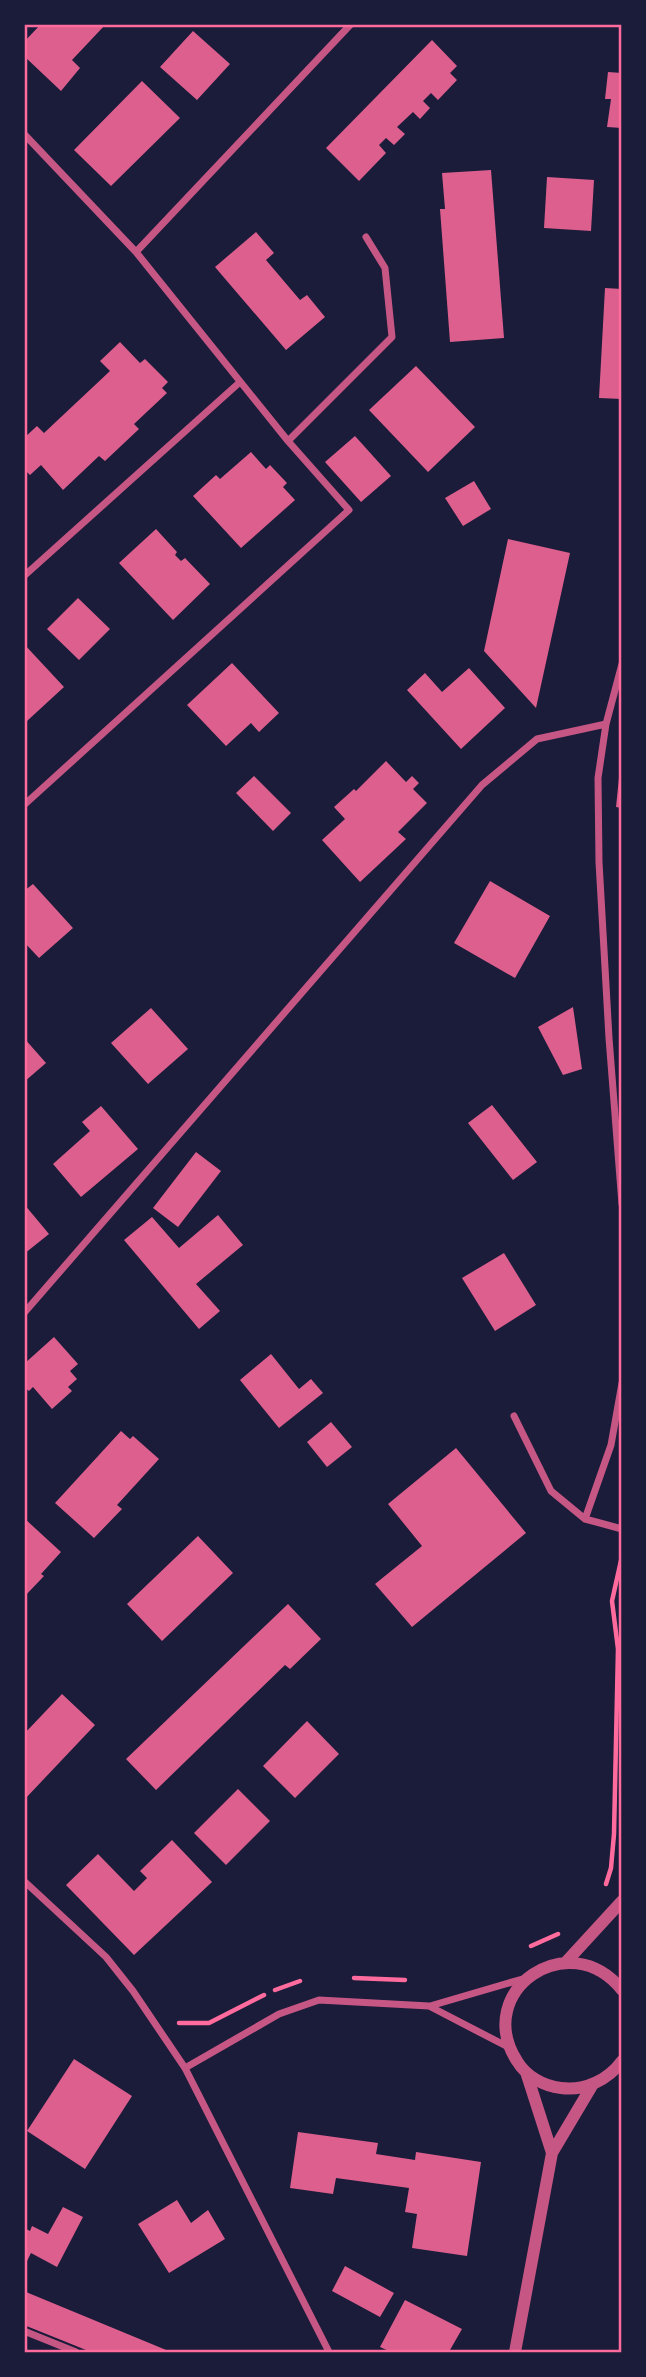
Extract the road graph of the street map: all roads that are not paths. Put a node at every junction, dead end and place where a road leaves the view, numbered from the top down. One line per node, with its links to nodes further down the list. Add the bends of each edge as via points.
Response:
1 (351, 24): 4 (street)
2 (24, 134): 4 (street)
3 (366, 237): 6 (street, via 385,268 392,337)
4 (136, 252): 5 (street)
5 (240, 382): 6 (street); 7 (street)
6 (288, 441): 10 (street, via 349,510)
7 (24, 576)
8 (621, 664): 9 (street)
9 (606, 724): 11 (street, via 598,778 599,862); 12 (street, via 537,739 482,785)
10 (24, 805)
11 (621, 1204)
12 (24, 1313)
13 (621, 1383): 15 (street, via 611,1445)
14 (514, 1416): 15 (street, via 551,1491)
15 (585, 1518): 16 (street)
16 (621, 1529)
17 (24, 1881): 25 (street, via 106,1957)
18 (621, 1901): 19 (street)
19 (566, 1962): 20 (street); 21 (street, via 596,1968)
20 (528, 1977): 22 (street); 23 (street, via 507,2011)
21 (621, 1990)
22 (429, 2006): 23 (street); 25 (street, via 319,2000 279,2014)
23 (510, 2049): 26 (street)
24 (621, 2061): 27 (street)
25 (185, 2068): 31 (street)
26 (526, 2072): 27 (street, via 559,2088); 28 (street)
27 (593, 2084): 28 (street)
28 (552, 2153): 32 (street)
29 (24, 2331): 30 (street)
30 (76, 2353)
31 (330, 2353)
32 (514, 2353)

